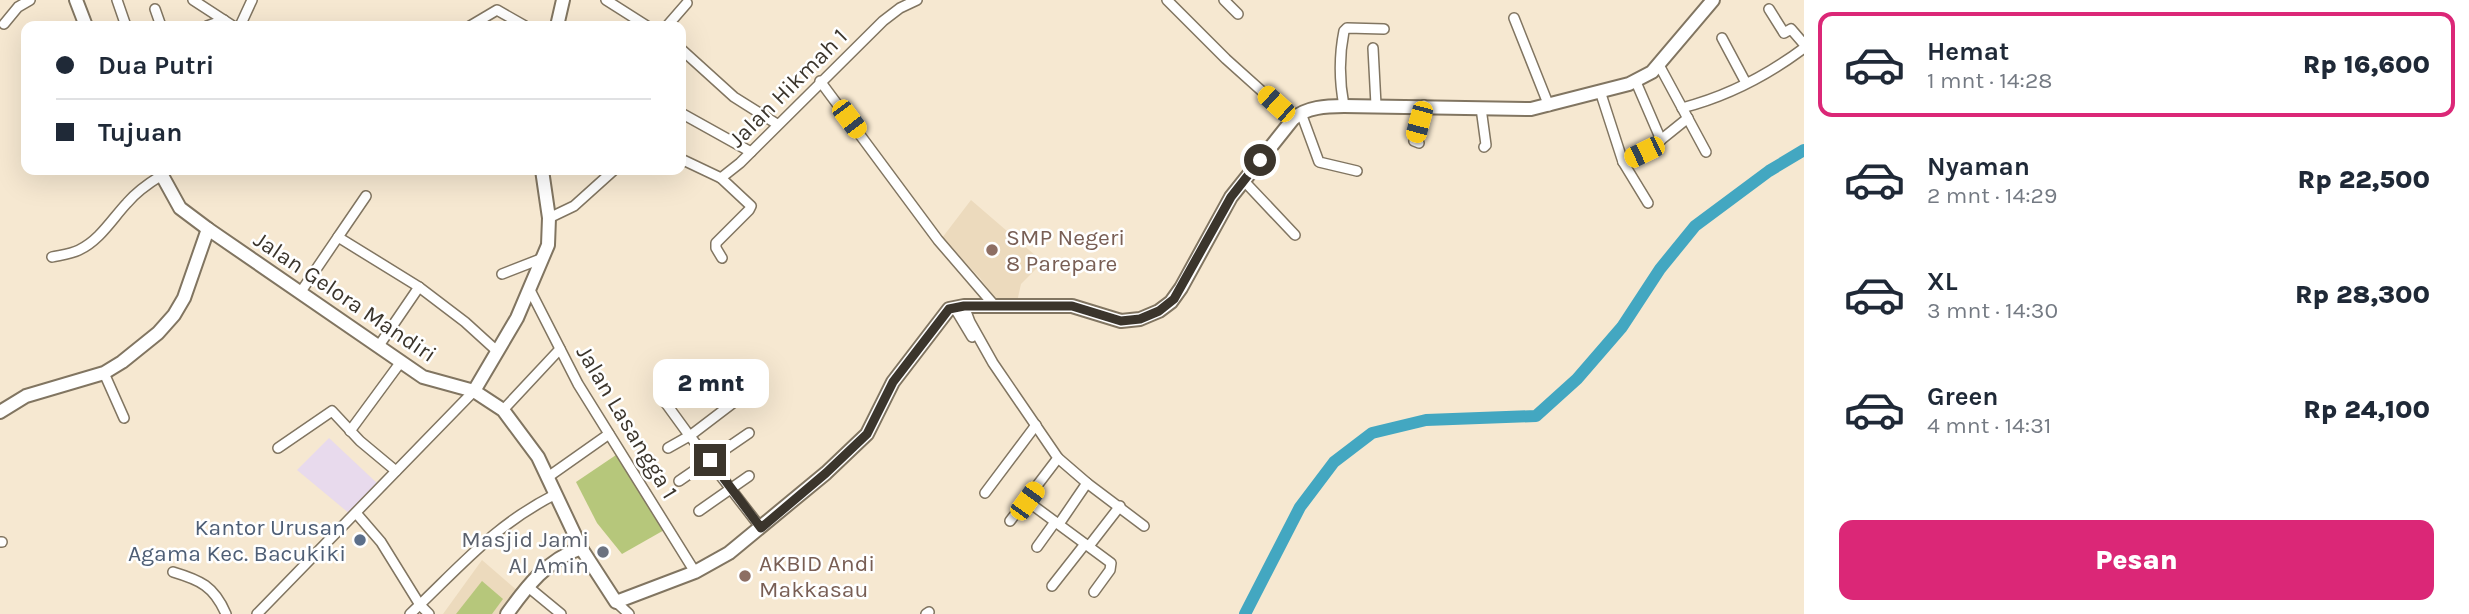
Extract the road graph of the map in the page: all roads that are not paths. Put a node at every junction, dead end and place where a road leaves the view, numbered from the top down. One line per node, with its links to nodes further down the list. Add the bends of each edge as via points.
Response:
1 (30, 0): 28 (street)
2 (76, 0): 18 (street)
3 (117, 0): 19 (street)
4 (193, 0): 17 (street)
5 (252, 0): 22 (street)
6 (563, 0): 25 (street)
7 (606, 0): 26 (street)
8 (917, 0): 35 (street, Jalan Hikmah 1, via 883,21)
9 (1167, 0): 46 (street, via 1226,59)
10 (1224, 0): 15 (street)
11 (1713, 0): 34 (street)
12 (687, 3): 27 (street)
13 (155, 9): 20 (street)
14 (1769, 9): 31 (street, via 1784,33 1791,29)
15 (1238, 14)
16 (1514, 18): 42 (street)
17 (224, 20): 21 (street)
18 (84, 21)
19 (124, 21)
20 (159, 21)
21 (221, 21)
22 (242, 21)
23 (478, 21): 24 (street, via 496,10)
24 (516, 21)
25 (558, 21)
26 (639, 21)
27 (671, 21)
28 (4, 24)
29 (1384, 29): 41 (street, via 1344,31 1340,86)
30 (1722, 38): 37 (street)
31 (1804, 46): 37 (street, via 1784,63)
32 (1373, 48): 39 (street)
33 (686, 54): 48 (street, via 734,97)
34 (1659, 65): 36 (street); 44 (street)
35 (820, 81): 48 (street, Jalan Hikmah 1); 76 (street, via 938,240)
36 (1636, 82): 38 (street); 49 (street)
37 (1746, 83): 44 (street, via 1710,101)
38 (1600, 91): 42 (street); 55 (street)
39 (1376, 105): 40 (street); 41 (street)
40 (1424, 105): 43 (street); 50 (street, via 1414,142)
41 (1344, 106): 46 (street)
42 (1549, 106): 43 (street)
43 (1481, 108): 51 (street)
44 (1682, 108): 47 (street)
45 (686, 116): 52 (street)
46 (1297, 116): 56 (street, via 1318,162); 62 (street)
47 (1688, 118): 49 (street); 53 (street)
48 (777, 124): 52 (street, Jalan Hikmah 1)
49 (1661, 140): 55 (street)
50 (1419, 144)
51 (1485, 147)
52 (751, 152): 61 (street, Jalan Hikmah 1)
53 (1706, 152)
54 (686, 161): 61 (street, Jalan Hikmah 1)
55 (1623, 162): 64 (street)
56 (1357, 171)
57 (158, 175): 69 (street, via 88,244)
58 (163, 175): 66 (street, Jalan Gelora Mandiri, via 180,208)
59 (543, 175): 65 (street)
60 (608, 175): 65 (street, via 574,206)
61 (721, 178): 71 (street, via 751,206 716,243)
62 (1244, 181): 67 (street); 76 (street, via 1174,299 1159,311 1121,321 1072,306)
63 (366, 196): 68 (street)
64 (1648, 203)
65 (549, 218): 70 (street)
66 (208, 229): 75 (street, Jalan Gelora Mandiri); 82 (street, via 174,314 143,346)
67 (1295, 235)
68 (338, 237): 73 (street); 75 (street)
69 (52, 257)
70 (543, 258): 72 (street); 74 (street)
71 (722, 258)
72 (502, 274)
73 (419, 287): 78 (street); 80 (street)
74 (530, 290): 79 (street, Jalan Lasangga 1); 80 (street)
75 (300, 293): 78 (street, Jalan Gelora Mandiri)
76 (994, 305): 77 (street)
77 (959, 306): 91 (street, via 985,356); 115 (street, via 946,312 897,376 864,438)
78 (378, 347): 81 (street, Jalan Gelora Mandiri)
79 (560, 349): 88 (street); 94 (street, Jalan Lasangga 1)
80 (498, 352): 84 (street)
81 (400, 363): 84 (street, Jalan Gelora Mandiri, via 423,377); 92 (street)
82 (104, 373): 89 (street, via 36,393); 90 (street)
83 (713, 377): 87 (street)
84 (474, 391): 88 (street, Jalan Gelora Mandiri); 100 (street)
85 (662, 398): 87 (street)
86 (733, 403): 95 (street)
87 (668, 406): 95 (street)
88 (503, 410): 102 (street, Jalan Gelora Mandiri)
89 (0, 412)
90 (124, 418)
91 (1036, 425): 98 (street); 106 (street)
92 (350, 431): 96 (street, via 330,411); 100 (street)
93 (749, 433): 99 (street)
94 (609, 434): 102 (street); 120 (street, Jalan Lasangga 1)
95 (691, 435): 97 (street); 99 (street)
96 (278, 448)
97 (668, 449)
98 (1058, 458): 104 (street); 108 (street)
99 (710, 460): 103 (street); 105 (street)
100 (396, 471): 111 (street)
101 (749, 476): 105 (street)
102 (548, 477): 107 (street, Jalan Gelora Mandiri)
103 (679, 481)
104 (1087, 482): 109 (street); 113 (street)
105 (731, 488): 110 (street); 115 (street)
106 (985, 493)
107 (556, 494): 118 (street, Jalan Gelora Mandiri); 124 (street, via 480,544)
108 (1027, 501): 112 (street); 113 (street)
109 (1120, 506): 114 (street); 116 (street)
110 (699, 511)
111 (356, 513): 124 (street, via 381,542); 127 (street)
112 (1010, 522)
113 (1057, 523): 116 (street); 117 (street)
114 (1144, 526)
115 (761, 528): 120 (street)
116 (1087, 545): 122 (street); 123 (street, via 1112,566)
117 (1037, 547)
118 (581, 548): 121 (street, via 550,564); 125 (street, Jalan Gelora Mandiri)
119 (173, 572): 126 (street, via 203,583)
120 (695, 572): 125 (street)
121 (527, 586): 130 (street); 131 (street)
122 (1052, 586)
123 (1094, 592)
124 (420, 604): 128 (street); 129 (street)
125 (617, 607): 132 (street)
126 (226, 614)
127 (257, 614)
128 (410, 614)
129 (429, 614)
130 (507, 614)
131 (561, 614)
132 (629, 614)

